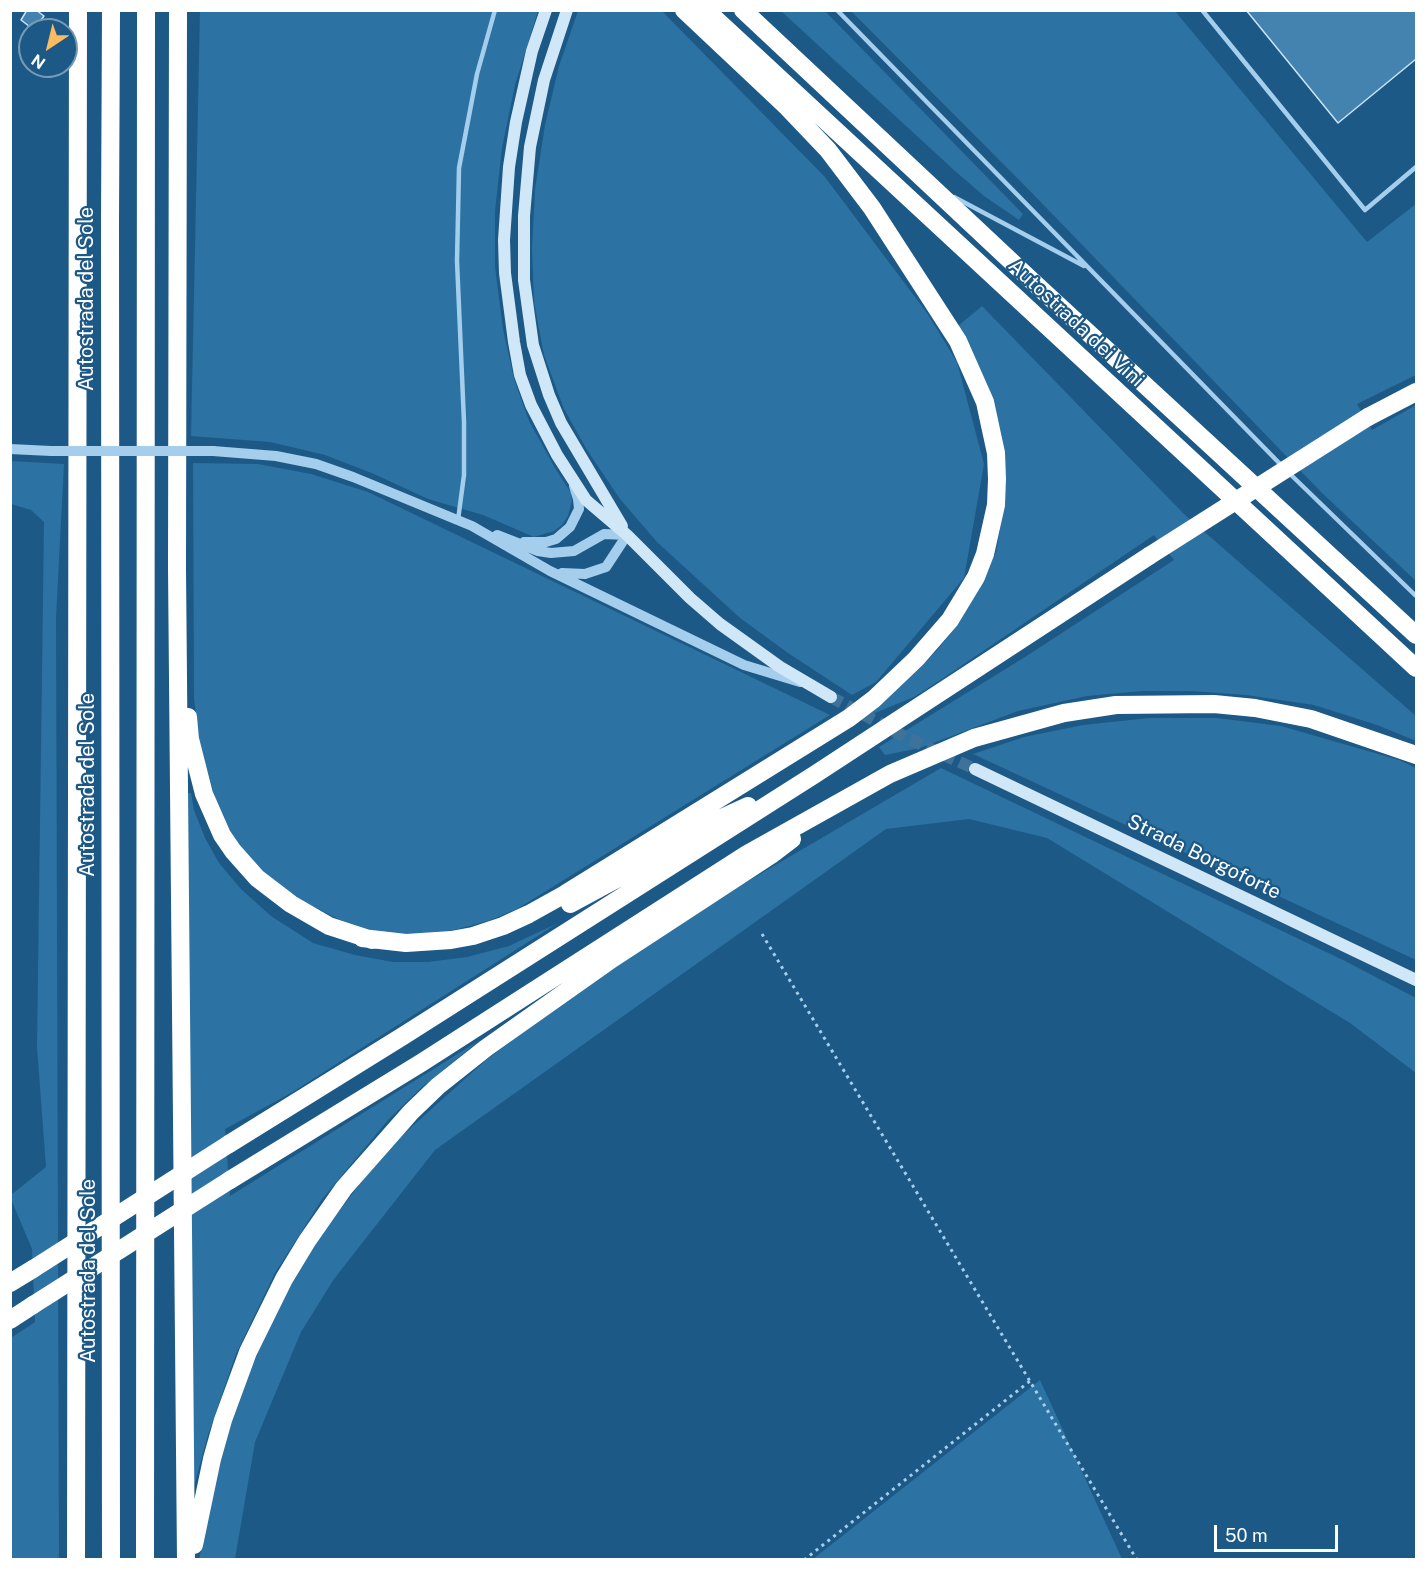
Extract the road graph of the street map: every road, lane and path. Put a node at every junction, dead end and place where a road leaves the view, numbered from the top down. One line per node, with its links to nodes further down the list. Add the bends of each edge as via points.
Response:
1 (76, 10): 38 (highway)
2 (111, 10): 41 (highway, Autostrada del Sole)
3 (146, 10): 42 (highway)
4 (178, 10): 21 (highway)
5 (495, 10): 19 (lane, via 477,74 459,168 457,261 464,475)
6 (546, 10): 18 (main road, via 523,84 516,122 506,201 505,273 520,375 542,429)
7 (567, 10): 20 (main road, via 544,80 530,147 524,280 533,345 549,395 561,423)
8 (684, 10): 33 (highway, via 828,150 872,208 958,341 986,402 996,453 996,505 985,554 950,620 874,699 585,882 530,914 473,936 406,943)
9 (706, 10): 25 (highway, Autostrada dei Vini)
10 (743, 10): 14 (highway, Autostrada dei Vini)
11 (837, 10): 15 (lane)
12 (1203, 10): 13 (lane, via 1365,210)
13 (1416, 166)
14 (926, 182): 15 (lane); 24 (highway, Autostrada dei Vini)
15 (1089, 268): 23 (lane, via 1261,445)
16 (1416, 392): 30 (highway, bridge, via 1368,417 1149,556)
17 (10, 449): 19 (street, bridge, via 213,451 276,456 353,477)
18 (572, 479): 20 (main road, via 586,500); 20 (street, via 579,509 564,534 536,543 495,533 550,553 574,551 604,534)
19 (458, 520): 22 (street)
20 (627, 535): 22 (street, via 606,567 596,572); 26 (main road, via 720,624)
21 (177, 568): 33 (highway, via 190,739 204,794 222,835 245,866 274,892 329,926); 43 (highway)
22 (550, 572): 26 (street, via 744,665)
23 (1416, 596)
24 (1416, 635)
25 (1416, 668)
26 (807, 683): 27 (main road)
27 (831, 697)
28 (1416, 754): 31 (highway, via 1311,719 1255,708 1214,704 1116,705 1064,713 974,738 890,774)
29 (975, 768): 34 (main road, Strada Borgoforte)
30 (814, 775): 33 (highway, via 713,822 646,863 507,934 473,945 429,950); 35 (highway, bridge)
31 (838, 802): 36 (highway, bridge, via 747,854); 43 (highway, via 771,855 612,958 486,1048 438,1086 377,1149 307,1241 248,1352 223,1420)
32 (762, 934): 37 (path)
33 (362, 938)
34 (1416, 980)
35 (10, 1283)
36 (10, 1320)
37 (1030, 1381): 44 (path); 45 (path)
38 (76, 1509): 39 (highway); 40 (highway)
39 (71, 1560)
40 (76, 1560)
41 (111, 1560)
42 (145, 1560)
43 (188, 1560)
44 (804, 1560)
45 (1137, 1560)

